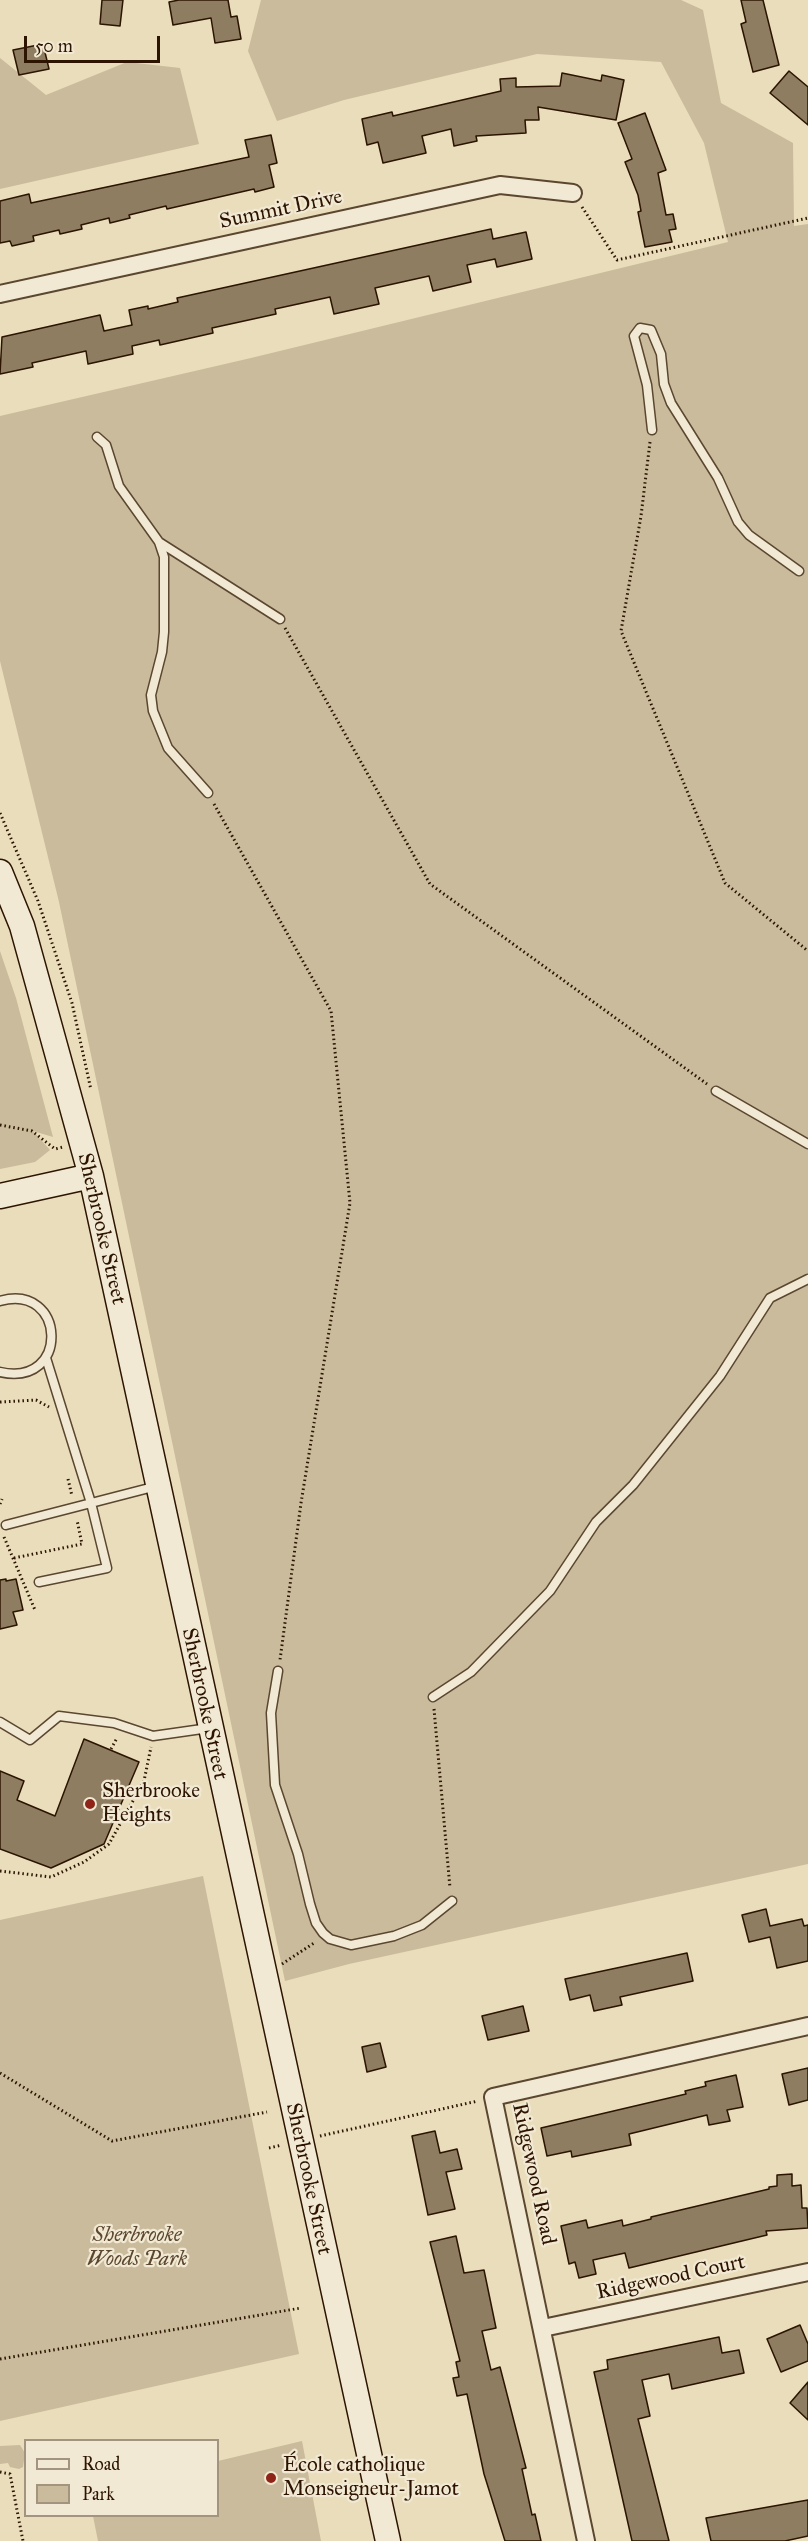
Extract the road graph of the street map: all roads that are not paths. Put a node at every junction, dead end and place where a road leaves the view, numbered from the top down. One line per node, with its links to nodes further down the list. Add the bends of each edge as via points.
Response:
1 (573, 193): 2 (street, Summit Drive, via 500,185)
2 (0, 294)
3 (652, 430): 6 (lane, via 647,385 634,336 640,328 651,330 657,339 671,403 718,478 738,522 750,536)
4 (96, 437): 5 (lane, via 106,445 119,486)
5 (159, 542): 7 (lane); 8 (lane, via 164,557 164,632 151,695 153,711 168,748)
6 (799, 571)
7 (280, 619)
8 (208, 794)
9 (0, 872): 12 (main road, Sherbrooke Street, via 22,926)
10 (716, 1091): 11 (lane)
11 (808, 1144)
12 (91, 1176): 13 (main road); 18 (main road, Sherbrooke Street)
13 (0, 1196)
14 (808, 1279): 23 (lane, via 770,1298 720,1376 633,1485 596,1522 550,1591 471,1672)
15 (0, 1301): 16 (lane, via 23,1299 44,1311 53,1334)
16 (46, 1358): 17 (lane, via 25,1373); 19 (lane)
17 (0, 1372)
18 (157, 1486): 19 (lane); 25 (main road, Sherbrooke Street)
19 (91, 1503): 20 (lane); 21 (lane, via 107,1569)
20 (6, 1525)
21 (39, 1582)
22 (278, 1671): 26 (lane, via 271,1713 275,1785 316,1923 323,1933 351,1945 394,1936 422,1925)
23 (433, 1697)
24 (0, 1722): 25 (lane, via 30,1740 59,1716 114,1723 153,1737)
25 (209, 1728): 30 (main road, Sherbrooke Street)
26 (452, 1901)
27 (808, 2026): 29 (street, Ridgewood Road, via 493,2097)
28 (808, 2272): 29 (street, Ridgewood Court)
29 (543, 2328): 31 (street, Ridgewood Road)
30 (388, 2541)
31 (586, 2541)

